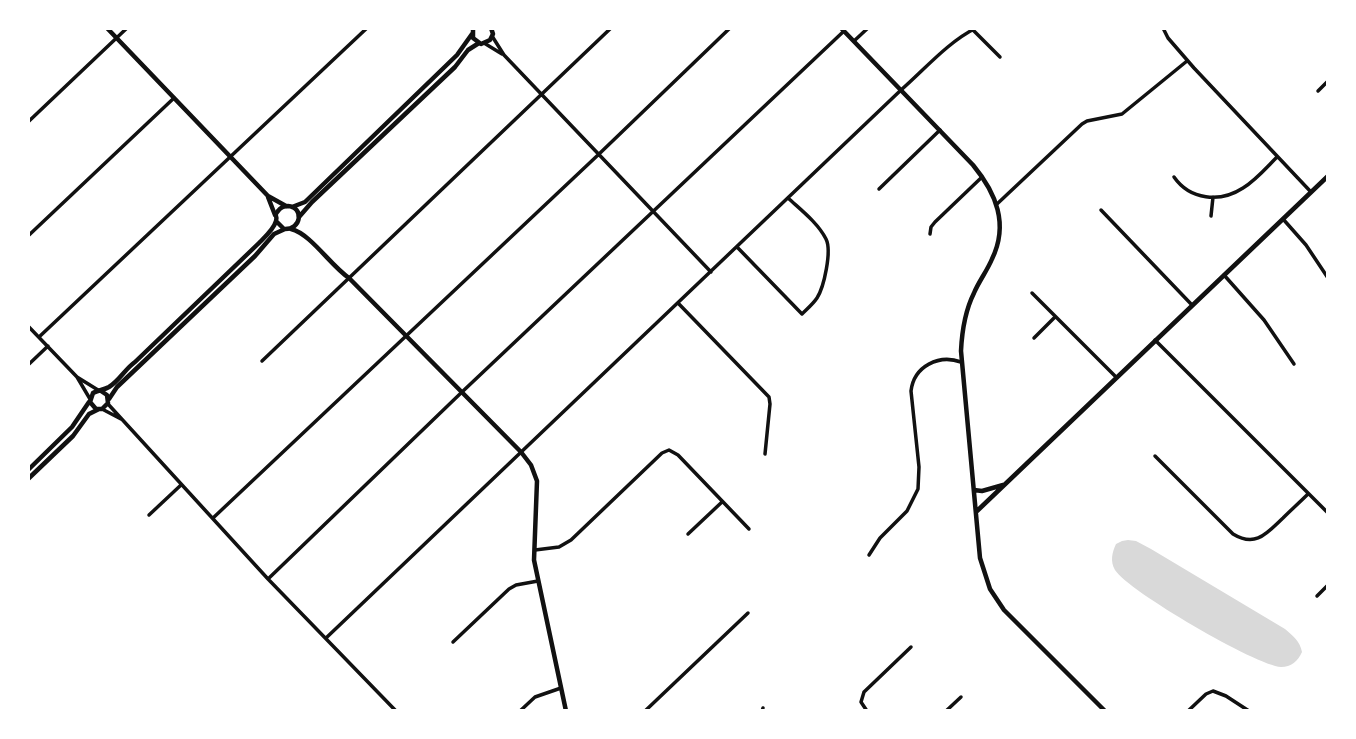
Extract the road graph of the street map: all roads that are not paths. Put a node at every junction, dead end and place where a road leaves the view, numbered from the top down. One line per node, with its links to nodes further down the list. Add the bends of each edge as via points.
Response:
1 (107, 28): 13 (street)
2 (127, 28): 13 (street)
3 (367, 28): 27 (street)
4 (497, 28): 12 (street)
5 (611, 28): 22 (street)
6 (730, 28): 26 (street)
7 (868, 28): 14 (street)
8 (1163, 28): 18 (street)
9 (842, 29): 14 (street); 40 (street)
10 (974, 29): 17 (street); 20 (street)
11 (472, 30): 15 (street, via 475,41); 38 (street, via 457,55 305,202)
12 (492, 33): 15 (street, via 490,40); 16 (street)
13 (117, 38): 23 (street); 24 (street)
14 (854, 41): 20 (street)
15 (482, 43): 16 (street); 43 (street, via 468,50)
16 (504, 55): 22 (street)
17 (1000, 57)
18 (1187, 61): 28 (street); 37 (street, via 1122,114 1082,124)
19 (1328, 81): 21 (street)
20 (901, 90): 25 (street); 36 (street)
21 (1318, 91)
22 (541, 95): 26 (street); 52 (street)
23 (174, 98): 27 (street); 48 (street)
24 (28, 122)
25 (940, 130): 30 (street); 32 (street)
26 (598, 155): 40 (street); 59 (street)
27 (231, 156): 34 (street); 60 (street)
28 (1277, 157): 33 (street); 35 (street, via 1245,187)
29 (1328, 176): 33 (street)
30 (983, 177): 37 (street); 47 (street, via 935,222)
31 (1174, 177): 35 (street, via 1184,189)
32 (879, 189)
33 (1311, 192): 44 (street)
34 (268, 196): 38 (street); 42 (street)
35 (1213, 197): 41 (street)
36 (788, 198): 49 (street); 49 (street, via 828,245 820,292 802,314)
37 (996, 204): 65 (street, via 998,241 966,314)
38 (289, 207): 42 (street, via 278,211); 43 (street, via 298,212)
39 (1101, 210): 56 (street)
40 (654, 212): 50 (street); 71 (street)
41 (1211, 216)
42 (276, 219): 45 (street, via 280,228); 70 (street, via 259,243 114,383)
43 (299, 219): 45 (street); 46 (street)
44 (1283, 219): 51 (street); 53 (street)
45 (288, 229): 46 (street); 73 (street, via 274,234)
46 (302, 233): 52 (street)
47 (930, 234)
48 (28, 236)
49 (737, 247): 50 (street)
50 (711, 272): 55 (street)
51 (1224, 275): 56 (street); 66 (street, via 1264,320)
52 (349, 278): 59 (street); 64 (street)
53 (1328, 278)
54 (1032, 293): 57 (street)
55 (678, 303): 76 (street); 77 (street, via 769,397)
56 (1192, 305): 62 (street)
57 (1056, 317): 61 (street); 69 (street)
58 (28, 326): 60 (street)
59 (406, 336): 71 (street); 89 (street)
60 (39, 337): 63 (street)
61 (1034, 338)
62 (1155, 340): 69 (street); 84 (street)
63 (48, 346): 67 (street); 68 (street)
64 (262, 361)
65 (961, 362): 83 (street); 93 (street, via 935,361 913,380 918,489 907,511)
66 (1294, 364)
67 (28, 365)
68 (77, 377): 70 (street); 72 (street)
69 (1116, 377): 82 (street)
70 (100, 391): 72 (street); 73 (street)
71 (462, 392): 76 (street); 94 (street)
72 (90, 400): 74 (street); 79 (street, via 72,427)
73 (108, 401): 74 (street); 75 (street)
74 (100, 409): 75 (street); 80 (street, via 89,414)
75 (121, 419): 81 (street)
76 (521, 452): 92 (street, via 537,481); 99 (street)
77 (765, 454)
78 (1155, 456): 84 (street, via 1243,539 1266,534)
79 (28, 470)
80 (28, 479)
81 (181, 484): 88 (street); 89 (street)
82 (1004, 485): 83 (street); 86 (street)
83 (974, 490): 86 (street)
84 (1308, 494): 87 (street)
85 (723, 502): 90 (street); 91 (street); 92 (street, via 669,450 571,540 559,547)
86 (976, 512): 110 (street, via 980,558 998,602)
87 (1328, 513)
88 (149, 515)
89 (213, 518): 94 (street)
90 (748, 529)
91 (688, 534)
92 (535, 550): 95 (street)
93 (869, 555)
94 (268, 579): 99 (street)
95 (538, 581): 100 (street, via 509,589); 102 (street)
96 (1328, 585): 97 (street)
97 (1317, 596)
98 (748, 613): 107 (street)
99 (326, 638): 104 (street)
100 (453, 642)
101 (911, 648): 108 (street, via 864,692 861,704)
102 (561, 688): 105 (street, via 540,694); 106 (street)
103 (961, 697): 109 (street)
104 (396, 711)
105 (520, 711)
106 (566, 711)
107 (645, 711)
108 (867, 711)
109 (946, 711)
110 (1105, 711)
111 (1188, 711): 112 (street, via 1213,691)
112 (1249, 711)

